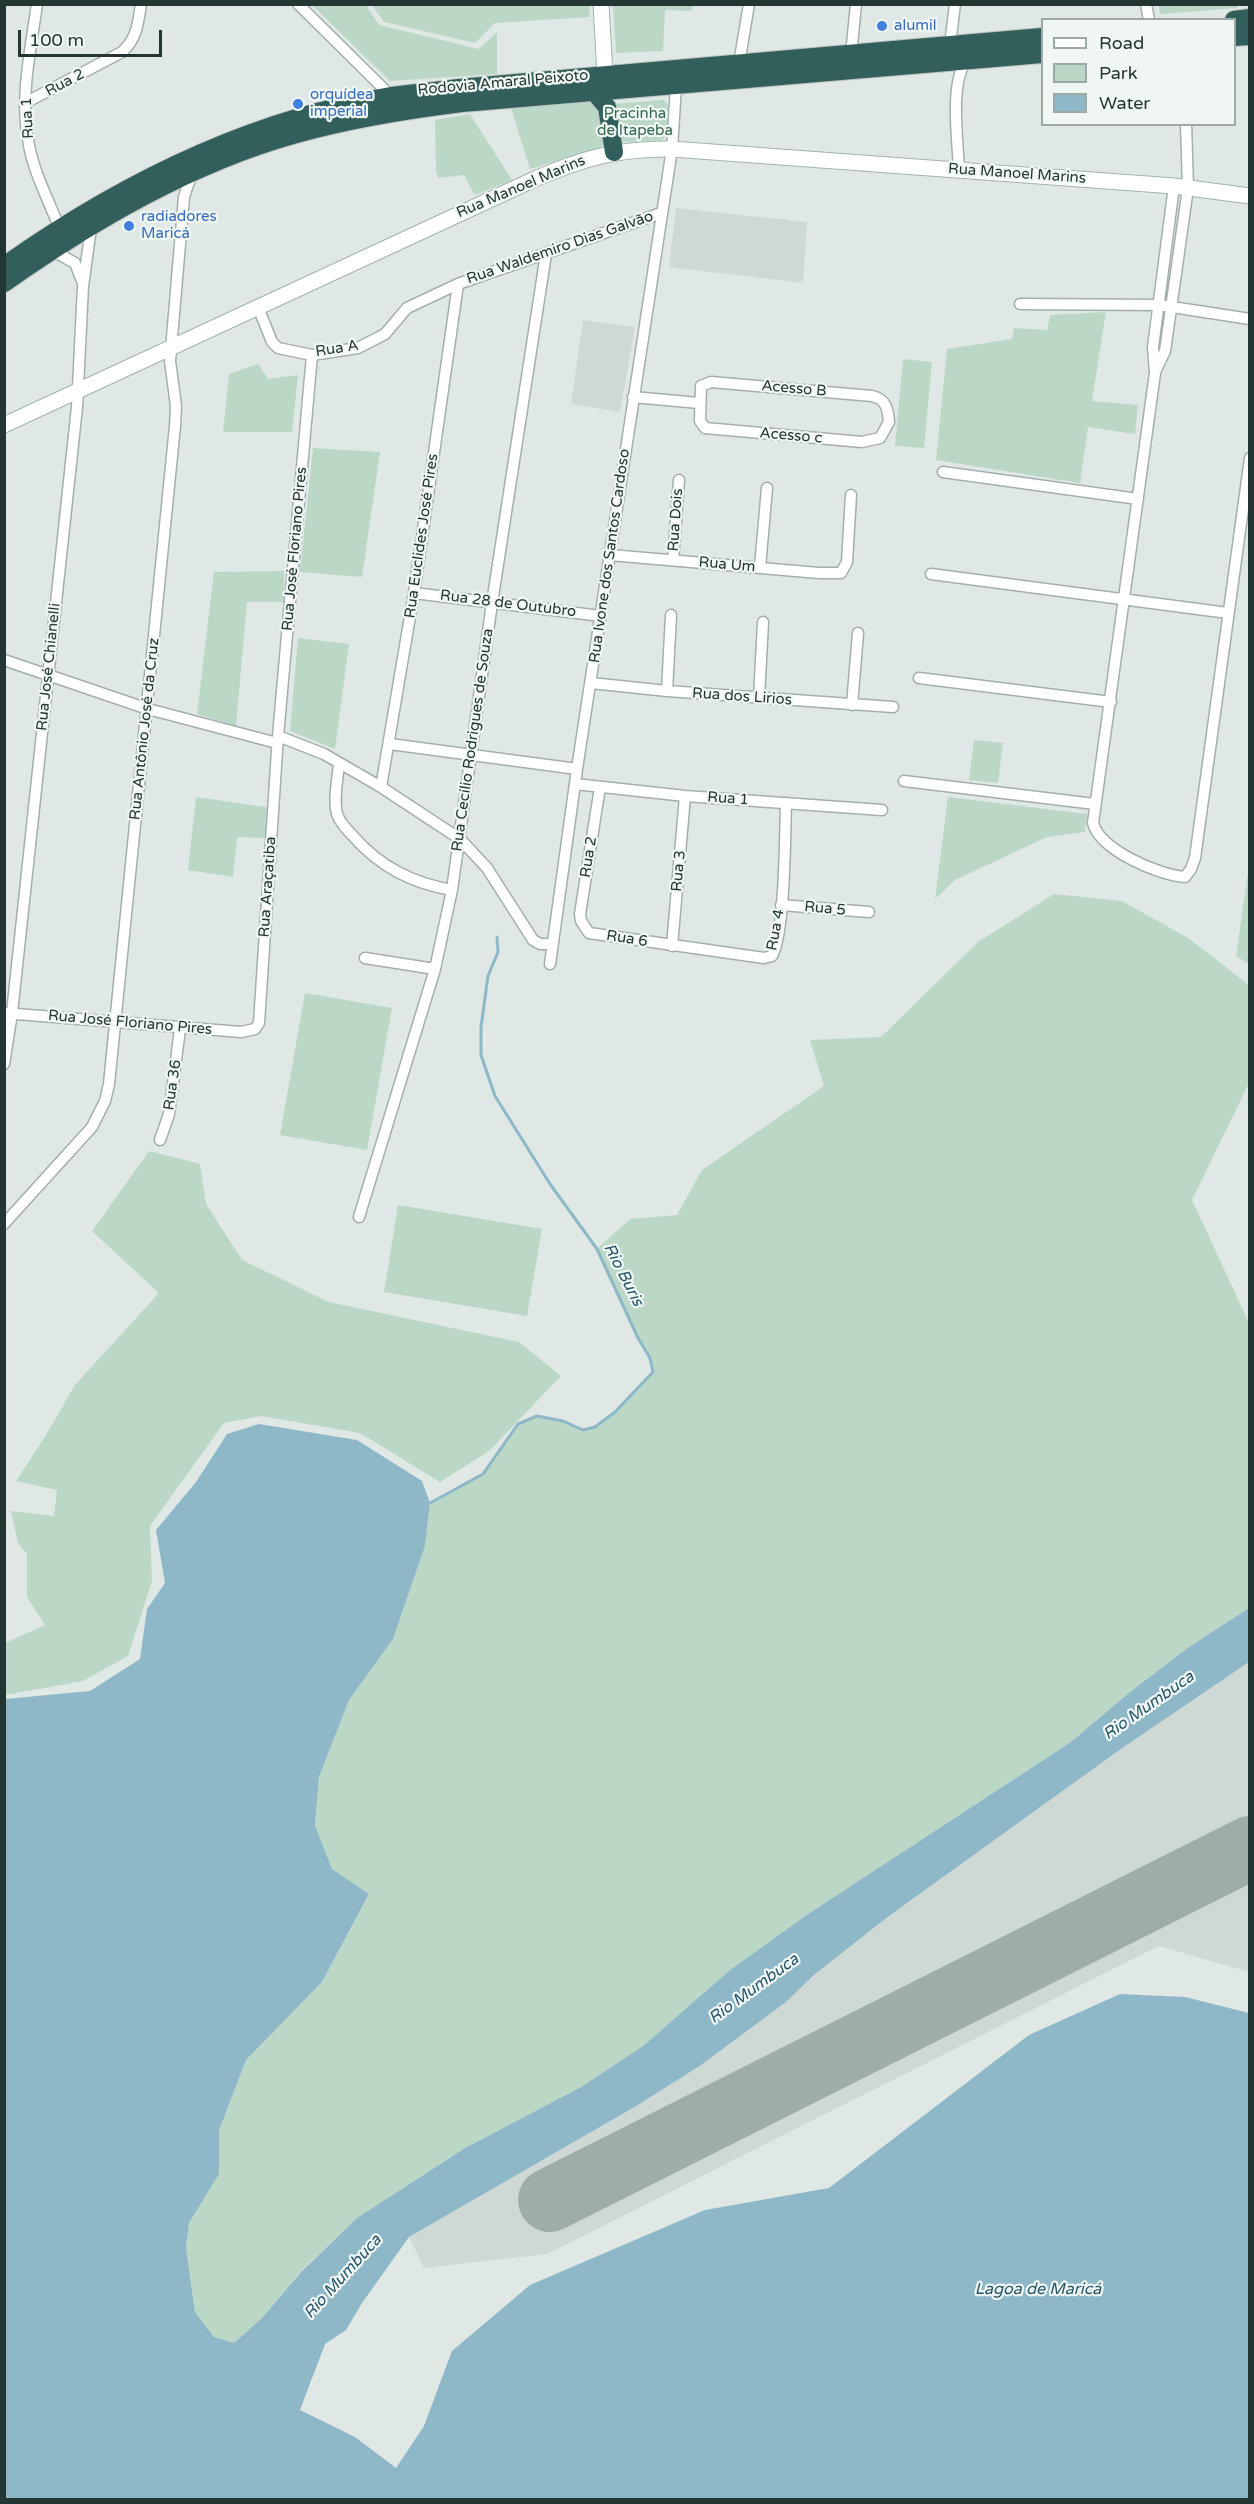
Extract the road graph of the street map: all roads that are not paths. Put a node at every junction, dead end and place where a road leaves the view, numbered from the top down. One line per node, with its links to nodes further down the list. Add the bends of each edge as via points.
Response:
1 (38, 4): 22 (street, Rua 1)
2 (141, 4): 22 (street, Rua 2, via 135,36 122,52)
3 (298, 4): 21 (street)
4 (601, 4): 17 (main road)
5 (749, 4): 16 (street)
6 (856, 4): 13 (street)
7 (955, 4): 11 (street)
8 (1245, 19): 9 (highway)
9 (1236, 34)
10 (1041, 37): 11 (highway, Rodovia Amaral Peixoto)
11 (950, 45): 13 (highway, Rodovia Amaral Peixoto)
12 (1041, 54): 14 (highway, Rodovia Amaral Peixoto)
13 (851, 55): 16 (highway, Rodovia Amaral Peixoto)
14 (967, 60): 15 (highway, Rodovia Amaral Peixoto); 18 (street)
15 (942, 62): 18 (street); 19 (highway, Rodovia Amaral Peixoto)
16 (739, 64): 17 (highway, Rodovia Amaral Peixoto)
17 (605, 75): 21 (highway, Rodovia Amaral Peixoto)
18 (957, 85): 26 (street)
19 (676, 86): 20 (highway, Rodovia Amaral Peixoto); 24 (street, Rua Ivone dos Santos Cardoso)
20 (595, 93): 25 (highway, via 607,107); 27 (highway, Rodovia Amaral Peixoto, via 462,103 347,121 293,135)
21 (391, 96): 33 (highway, Rodovia Amaral Peixoto, via 293,120 212,149 155,173)
22 (25, 104): 33 (street, Rua 1, via 32,159)
23 (1186, 126): 29 (street)
24 (672, 149): 25 (main road, Rua Manoel Marins); 26 (main road, Rua Manoel Marins); 32 (street, Rua Ivone dos Santos Cardoso)
25 (614, 152): 43 (main road, Rua Manoel Marins, via 575,161)
26 (959, 170): 29 (main road, Rua Manoel Marins)
27 (192, 173): 28 (highway, Rodovia Amaral Peixoto); 31 (street)
28 (167, 185): 31 (street); 34 (highway, Rodovia Amaral Peixoto)
29 (1181, 187): 30 (main road, Rua Manoel Marins); 41 (street, via 1171,215); 42 (street)
30 (1250, 196)
31 (184, 197): 45 (street, Rua Antônio José da Cruz)
32 (662, 213): 36 (street, Rua Waldemiro Dias Galvão); 49 (street, Rua Ivone dos Santos Cardoso)
33 (59, 227): 37 (highway, Rodovia Amaral Peixoto)
34 (91, 228): 35 (highway, Rodovia Amaral Peixoto); 39 (street, Rua José Chianelli)
35 (53, 251): 37 (highway, Rodovia Amaral Peixoto); 39 (street, via 75,263)
36 (546, 254): 38 (street, Rua Waldemiro Dias Galvão); 65 (street, Rua Cecílio Rodrigues de Souza)
37 (6, 280)
38 (458, 284): 46 (street, Rua A, via 407,308 375,340 358,348); 63 (street, Rua Euclides José Pires)
39 (83, 286): 48 (street, Rua José Chianelli)
40 (1020, 304): 41 (street)
41 (1159, 305): 42 (street); 47 (street, via 1153,347)
42 (1171, 306): 44 (street); 47 (street, via 1165,351)
43 (258, 307): 45 (main road, Rua Manoel Marins); 46 (street, Rua A, via 278,348)
44 (1250, 319)
45 (171, 347): 48 (main road, Rua Manoel Marins); 80 (street, Rua Antônio José da Cruz, via 176,406)
46 (312, 355): 81 (street, Rua José Floriano Pires)
47 (1155, 373): 58 (street)
48 (78, 391): 51 (main road, Rua Manoel Marins); 72 (street, Rua José Chianelli)
49 (633, 397): 50 (street); 59 (street, Rua Ivone dos Santos Cardoso)
50 (699, 403): 52 (street, Acesso c, via 702,426 710,429 862,442); 52 (street, Acesso B, via 705,383 861,394 882,399 889,422)
51 (4, 424)
52 (880, 438)
53 (1250, 458): 66 (street)
54 (943, 472): 58 (street)
55 (679, 480): 60 (street, Rua Dois)
56 (767, 488): 61 (street)
57 (851, 495): 61 (street, Rua Um, via 849,544 843,571 837,574)
58 (1138, 499): 64 (street)
59 (610, 555): 60 (street, Rua Um); 68 (street, Rua Ivone dos Santos Cardoso)
60 (673, 560): 61 (street, Rua Um)
61 (760, 567)
62 (931, 574): 64 (street)
63 (414, 593): 65 (street, Rua 28 de Outubro); 82 (street, Rua Euclides José Pires)
64 (1125, 600): 66 (street); 77 (street)
65 (492, 603): 68 (street, Rua 28 de Outubro); 83 (street, Rua Cecílio Rodrigues de Souza)
66 (1228, 613): 92 (street, via 1191,869 1185,877 1174,876 1120,853 1096,834)
67 (671, 615): 75 (street)
68 (601, 616): 74 (street, Rua Ivone dos Santos Cardoso)
69 (763, 622): 76 (street)
70 (858, 633): 78 (street)
71 (4, 660): 72 (street)
72 (48, 676): 80 (street); 104 (street, Rua José Chianelli)
73 (919, 678): 77 (street)
74 (591, 683): 75 (street, Rua dos Lirios); 85 (street, Rua Ivone dos Santos Cardoso)
75 (667, 692): 76 (street, Rua dos Lirios)
76 (759, 698): 78 (street, Rua dos Lirios)
77 (1111, 702): 92 (street)
78 (852, 705): 79 (street, Rua dos Lirios)
79 (893, 708)
80 (148, 709): 81 (street); 105 (street, Rua Antônio José da Cruz)
81 (278, 740): 84 (street, via 298,743); 107 (street, Rua Araçatiba, via 260,1016)
82 (390, 744): 83 (street); 88 (street, Rua Euclides José Pires)
83 (472, 756): 85 (street); 94 (street, Rua Cecílio Rodrigues de Souza)
84 (339, 763): 88 (street); 95 (street, via 336,811 350,833 393,871 417,882)
85 (577, 769): 87 (street, Rua Ivone dos Santos Cardoso)
86 (904, 781): 92 (street)
87 (575, 784): 89 (street, Rua 1); 99 (street, Rua Ivone dos Santos Cardoso)
88 (381, 786): 94 (street)
89 (600, 787): 90 (street, Rua 1); 98 (street, Rua 2, via 580,914)
90 (686, 796): 91 (street, Rua 1); 100 (street, Rua 3)
91 (786, 803): 93 (street, Rua 1); 96 (street, Rua 4)
92 (1095, 804)
93 (882, 810)
94 (460, 839): 95 (street, Rua Cecílio Rodrigues de Souza); 99 (street, via 487,868 533,940)
95 (452, 890): 103 (street, Rua Cecílio Rodrigues de Souza)
96 (781, 905): 97 (street, Rua 5); 100 (street, Rua 4, via 772,957)
97 (869, 912)
98 (583, 927): 100 (street, Rua 6, via 589,933)
99 (552, 944): 102 (street, Rua Ivone dos Santos Cardoso)
100 (672, 946)
101 (365, 958): 103 (street)
102 (550, 964)
103 (435, 969): 110 (street, Rua Cecílio Rodrigues de Souza)
104 (8, 1013): 105 (street, Rua José Floriano Pires); 108 (street, Rua José Chianelli)
105 (114, 1022): 106 (street, Rua José Floriano Pires); 111 (street, Rua Antônio José da Cruz, via 109,1084 100,1114)
106 (180, 1029): 107 (street, Rua José Floriano Pires); 109 (street, Rua 36, via 169,1114)
107 (255, 1029)
108 (4, 1064)
109 (160, 1140)
110 (359, 1217)
111 (4, 1224)

